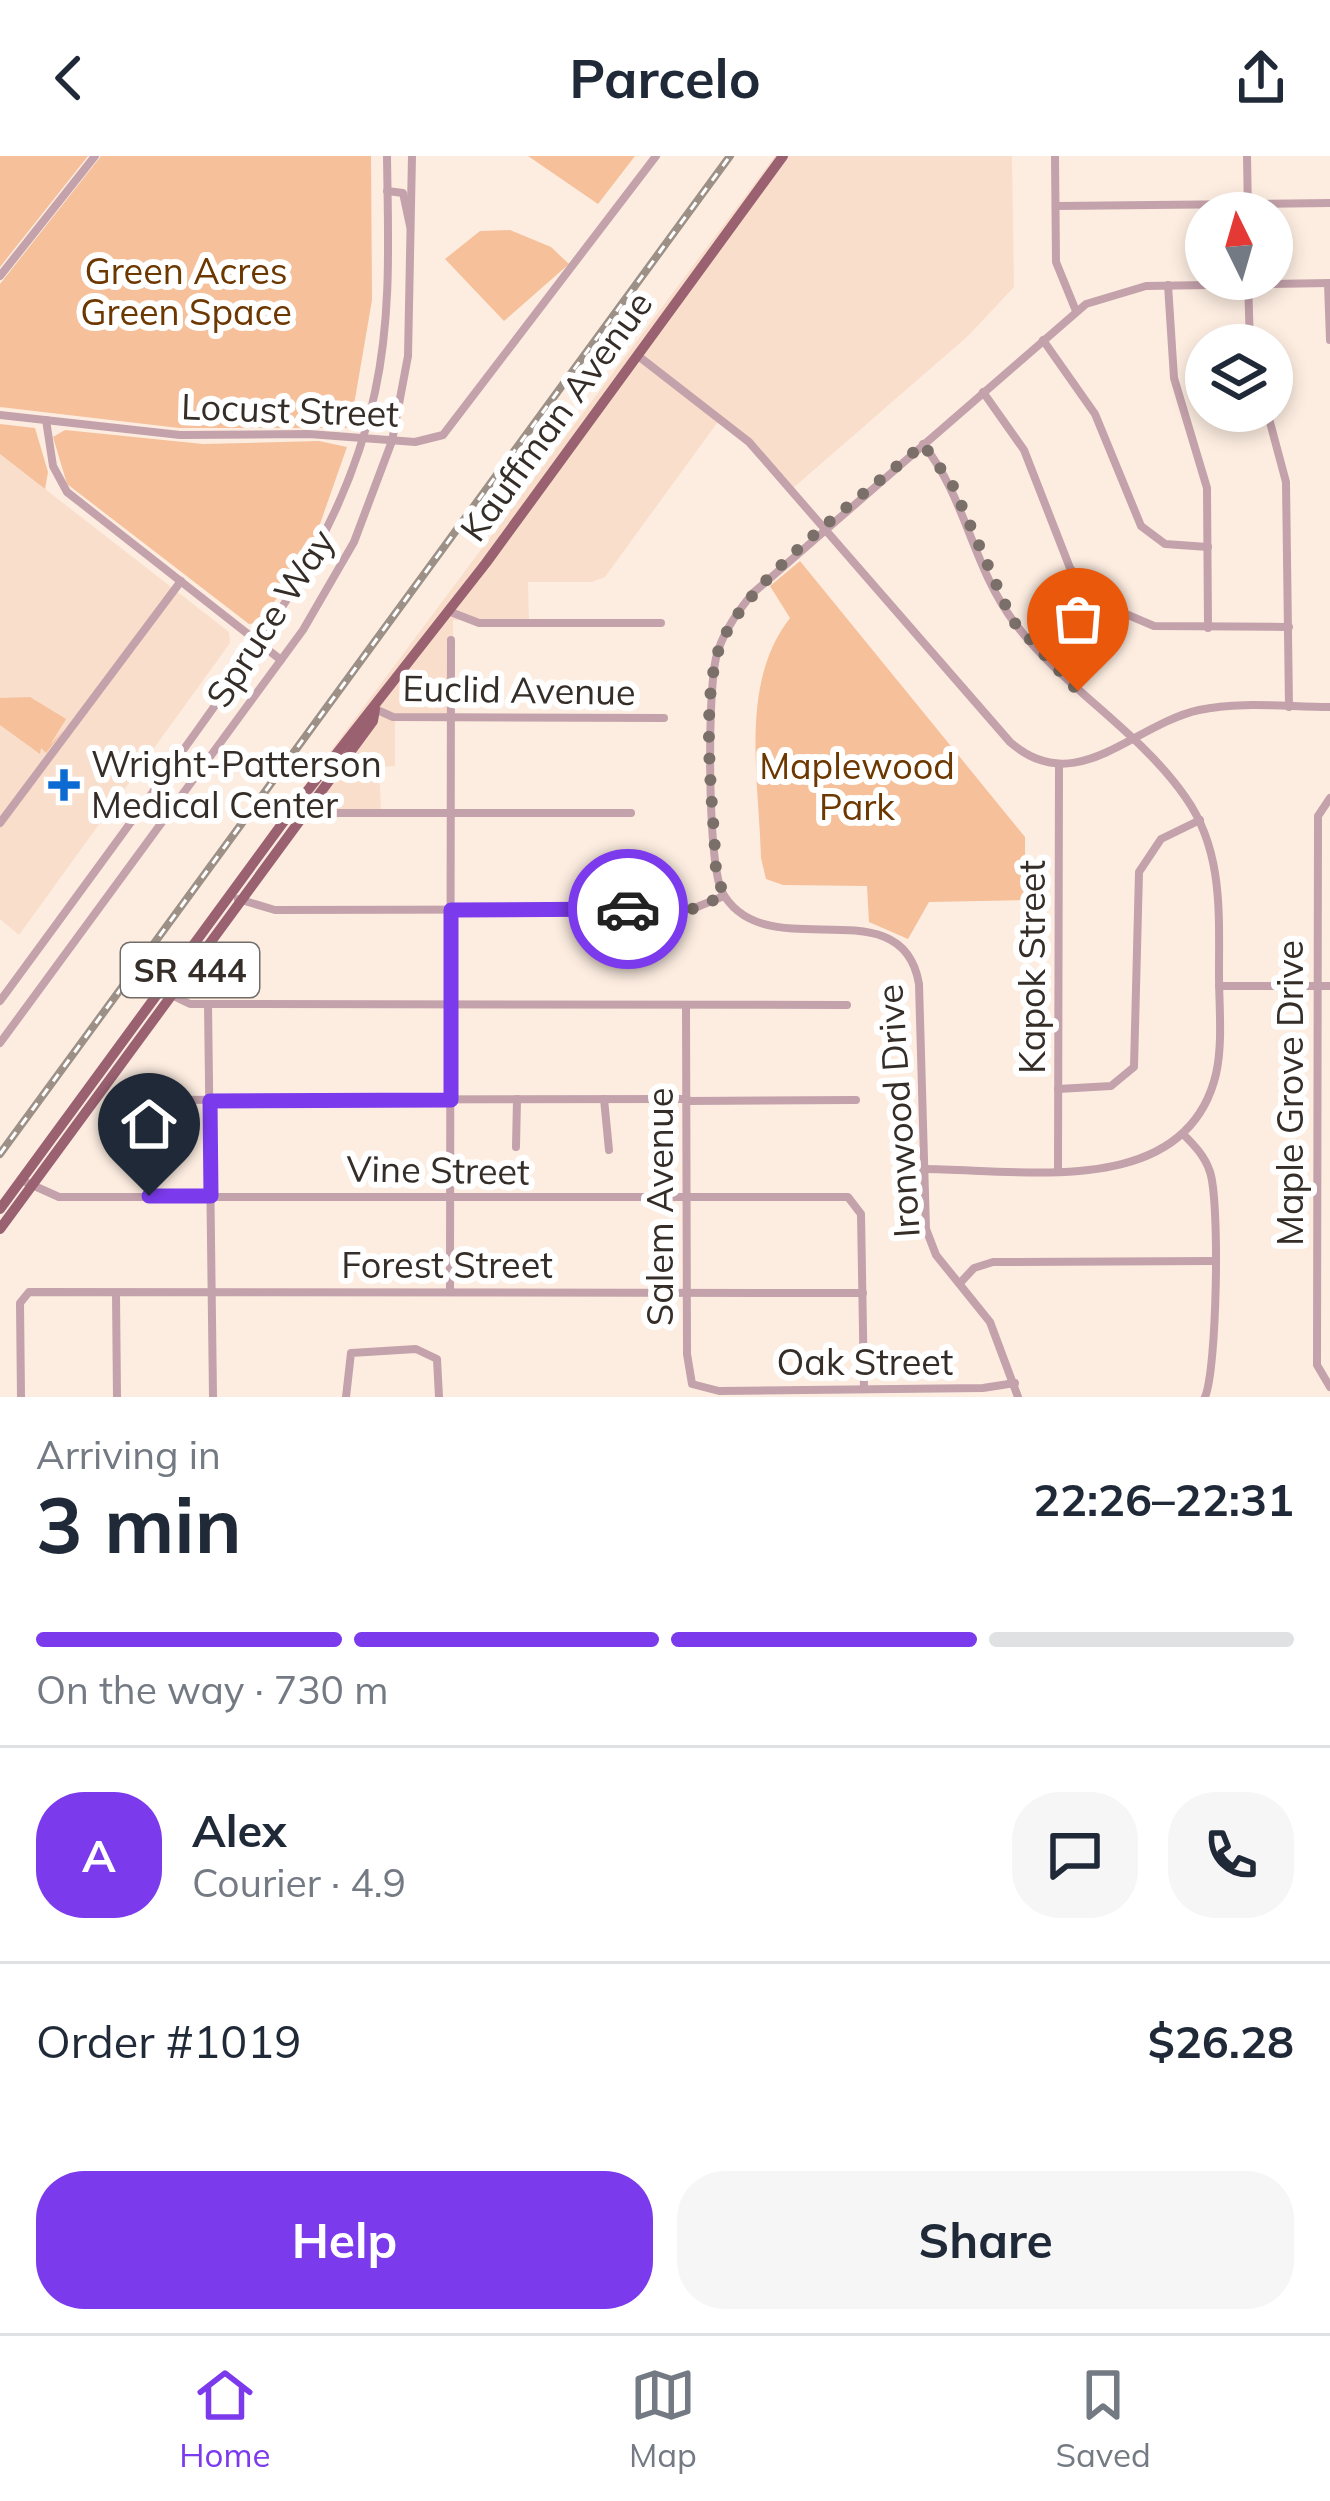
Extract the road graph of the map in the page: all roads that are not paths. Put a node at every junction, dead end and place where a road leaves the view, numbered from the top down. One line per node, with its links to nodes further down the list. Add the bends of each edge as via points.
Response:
1 (95, 156): 15 (street)
2 (387, 156): 8 (street, Spruce Way)
3 (412, 156): 14 (street, Spruce Way)
4 (656, 156): 29 (street, Locust Street, via 451,427 427,441)
5 (783, 156): 23 (main road, Kauffman Avenue / SR 444)
6 (1055, 156): 12 (street)
7 (1247, 156): 9 (street)
8 (387, 191): 14 (street, via 403,194); 28 (street, Spruce Way, via 385,331)
9 (1248, 192)
10 (1330, 203): 11 (street)
11 (1293, 205)
12 (1056, 206): 13 (street); 20 (street, via 1059,276)
13 (1185, 207)
14 (413, 233): 29 (street, Spruce Way, via 410,338)
15 (0, 276)
16 (1293, 282): 17 (street)
17 (1329, 283): 22 (street)
18 (1185, 284): 19 (street)
19 (1168, 285): 20 (street, via 1119,290); 32 (street, via 1174,378 1205,480)
20 (1076, 311): 21 (street)
21 (1042, 340): 24 (street); 32 (street, via 1095,413 1141,526 1165,544)
22 (1330, 340)
23 (637, 355): 31 (street, via 737,430); 34 (main road, Kauffman Avenue / SR 444)
24 (983, 392): 30 (street); 37 (street, via 1024,450 1064,557 1089,593 1144,624)
25 (0, 415): 26 (street, Locust Street)
26 (46, 420): 28 (street, Locust Street, via 180,435); 33 (street, via 60,484)
27 (1273, 432): 36 (street, via 1286,482)
28 (363, 438): 29 (street, Locust Street); 39 (street, Spruce Way, via 325,538)
29 (392, 441): 40 (street, Spruce Way, via 354,542)
30 (923, 444): 31 (street); 46 (street, via 953,486 1012,620)
31 (825, 530): 47 (street, via 1010,742); 54 (street, via 744,603 716,659 716,872)
32 (1208, 547): 37 (street)
33 (181, 581): 39 (street); 53 (street)
34 (448, 610): 35 (street, via 479,623); 43 (main road, Kauffman Avenue / SR 444)
35 (661, 623)
36 (1289, 627): 37 (street); 41 (street)
37 (1208, 628)
38 (451, 640): 44 (street)
39 (260, 644): 40 (street); 61 (street, Spruce Way)
40 (281, 660): 66 (street, Spruce Way)
41 (1288, 706): 42 (street); 46 (street, via 1201,710)
42 (1330, 706)
43 (375, 709): 44 (street, Euclid Avenue); 55 (main road, Kauffman Avenue / SR 444)
44 (452, 718): 45 (street, Euclid Avenue); 50 (street)
45 (664, 718)
46 (1131, 740): 47 (street, via 1091,761); 52 (street)
47 (1059, 765): 67 (street, Kapok Street)
48 (1330, 798): 58 (street, Maple Grove Drive, via 1318,816)
49 (321, 813): 50 (street)
50 (451, 814): 51 (street); 56 (street)
51 (631, 814)
52 (1200, 820): 57 (street, via 1219,893); 67 (street, via 1161,839 1139,872 1134,1067 1111,1086)
53 (0, 823)
54 (724, 896): 56 (street, via 692,909); 79 (street, Ironwood Drive, via 762,927 872,931 909,956 919,984)
55 (236, 898): 56 (street, via 275,910); 60 (main road, Kauffman Avenue / SR 444)
56 (451, 910): 63 (street)
57 (1219, 986): 58 (street); 75 (street, via 1215,1076)
58 (1318, 986): 59 (street); 94 (street, Maple Grove Drive, via 1316,1365)
59 (1330, 986)
60 (166, 993): 62 (street); 80 (main road, Kauffman Avenue / SR 444)
61 (0, 1001)
62 (208, 1004): 63 (street); 74 (street)
63 (451, 1005): 64 (street); 71 (street)
64 (686, 1005): 65 (street); 72 (street, Salem Avenue)
65 (847, 1005)
66 (0, 1043)
67 (1058, 1089): 78 (street, Kapok Street)
68 (517, 1099): 69 (street); 71 (street); 76 (street)
69 (604, 1099): 72 (street); 77 (street)
70 (116, 1100): 74 (street)
71 (451, 1100): 74 (street); 82 (street)
72 (687, 1100): 73 (street); 83 (street, Salem Avenue)
73 (856, 1100)
74 (210, 1101): 81 (street)
75 (1183, 1134): 78 (street, via 1124,1166); 86 (street, via 1212,1176)
76 (516, 1148)
77 (609, 1150)
78 (1058, 1168): 79 (street)
79 (923, 1169): 87 (street, Ironwood Drive, via 928,1238)
80 (26, 1184): 81 (street, Vine Street, via 59,1197); 84 (main road, Kauffman Avenue / SR 444); 85 (main road, Kauffman Avenue / SR 444)
81 (211, 1196): 82 (street, Vine Street); 92 (street)
82 (451, 1197): 83 (street, Vine Street); 89 (street)
83 (687, 1197): 90 (street, Salem Avenue); 91 (street, Vine Street, via 856,1202)
84 (0, 1209)
85 (0, 1229)
86 (1213, 1261): 87 (street, via 993,1262); 103 (street)
87 (959, 1283): 93 (street, Ironwood Drive, via 990,1322)
88 (116, 1292): 92 (street, Forest Street); 97 (street, Forest Street, via 32,1292 20,1303); 98 (street)
89 (451, 1292): 90 (street, Forest Street); 92 (street, Forest Street)
90 (687, 1293): 91 (street, Forest Street); 96 (street, Salem Avenue, via 689,1378)
91 (863, 1293): 95 (street)
92 (211, 1294): 99 (street)
93 (1015, 1383): 95 (street, Oak Street); 102 (street, Ironwood Drive)
94 (1330, 1387)
95 (864, 1389): 96 (street, Oak Street)
96 (714, 1390)
97 (21, 1397)
98 (116, 1397)
99 (212, 1397)
100 (346, 1397): 101 (street, via 348,1355 416,1349 434,1355)
101 (439, 1397)
102 (1018, 1397)
103 (1205, 1397)

